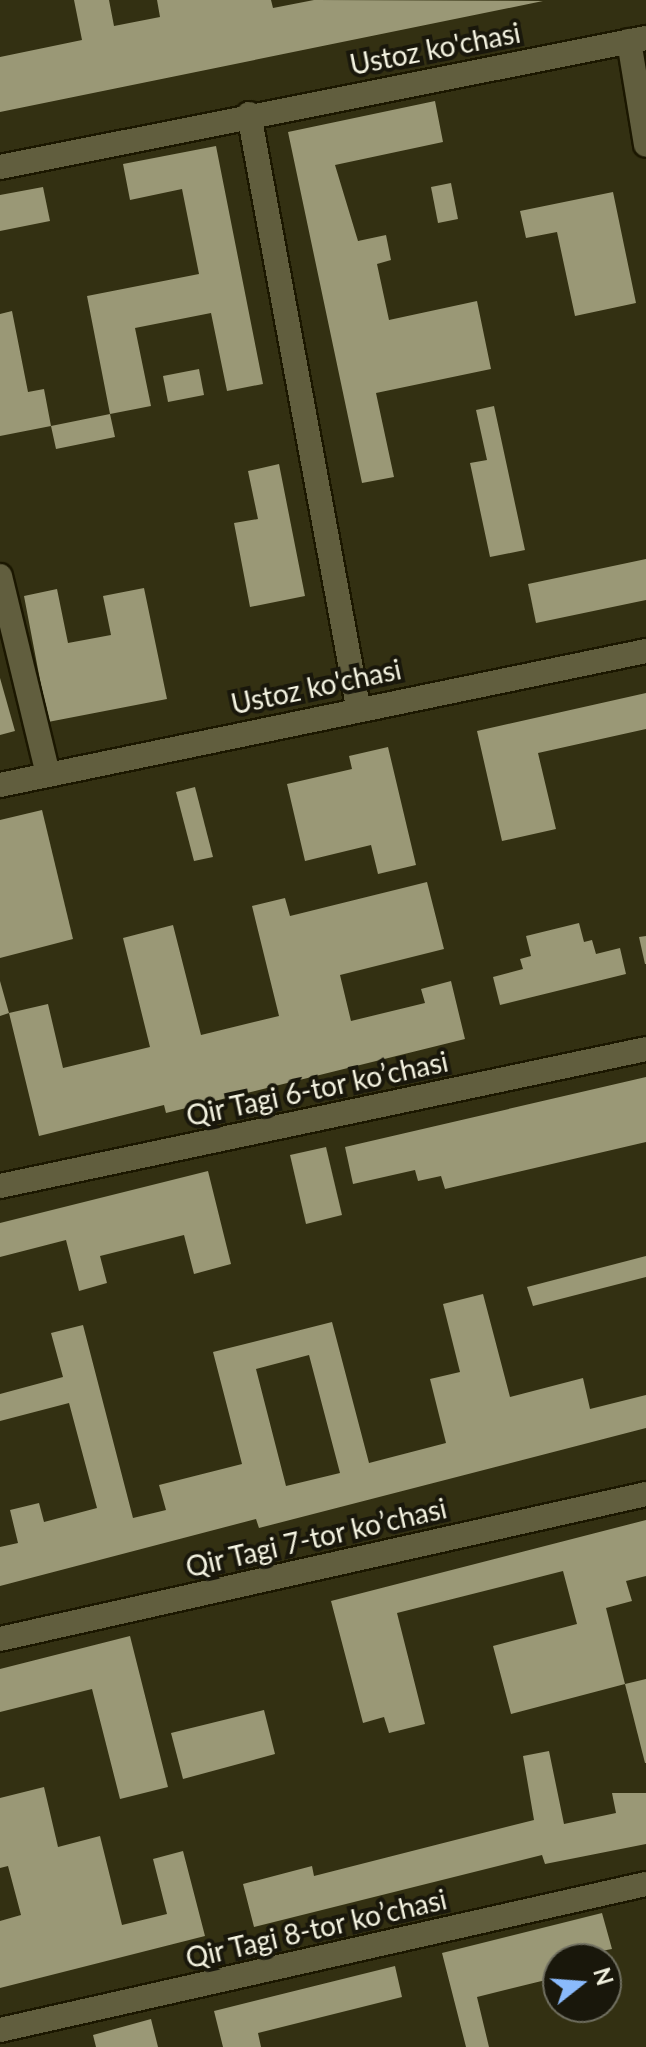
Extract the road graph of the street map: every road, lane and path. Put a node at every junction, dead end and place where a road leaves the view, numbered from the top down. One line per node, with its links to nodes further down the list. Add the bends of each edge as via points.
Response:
1 (638, 40): 2 (street, Ustoz ko'chasi); 3 (street)
2 (249, 114): 4 (street, Ustoz ko'chasi); 7 (street)
3 (646, 145)
4 (0, 167)
5 (0, 576): 8 (street)
6 (646, 651): 7 (street, Ustoz ko'chasi)
7 (358, 707): 8 (street, Ustoz ko'chasi)
8 (48, 774): 9 (street, Ustoz ko'chasi)
9 (0, 785)
10 (646, 1049): 11 (street, Qir Tagi 6-tor koʼchasi)
11 (0, 1186)
12 (646, 1494): 13 (street, Qir Tagi 7-tor koʼchasi)
13 (0, 1639)
14 (646, 1884): 15 (street, Qir Tagi 8-tor koʼchasi)
15 (0, 2030)

